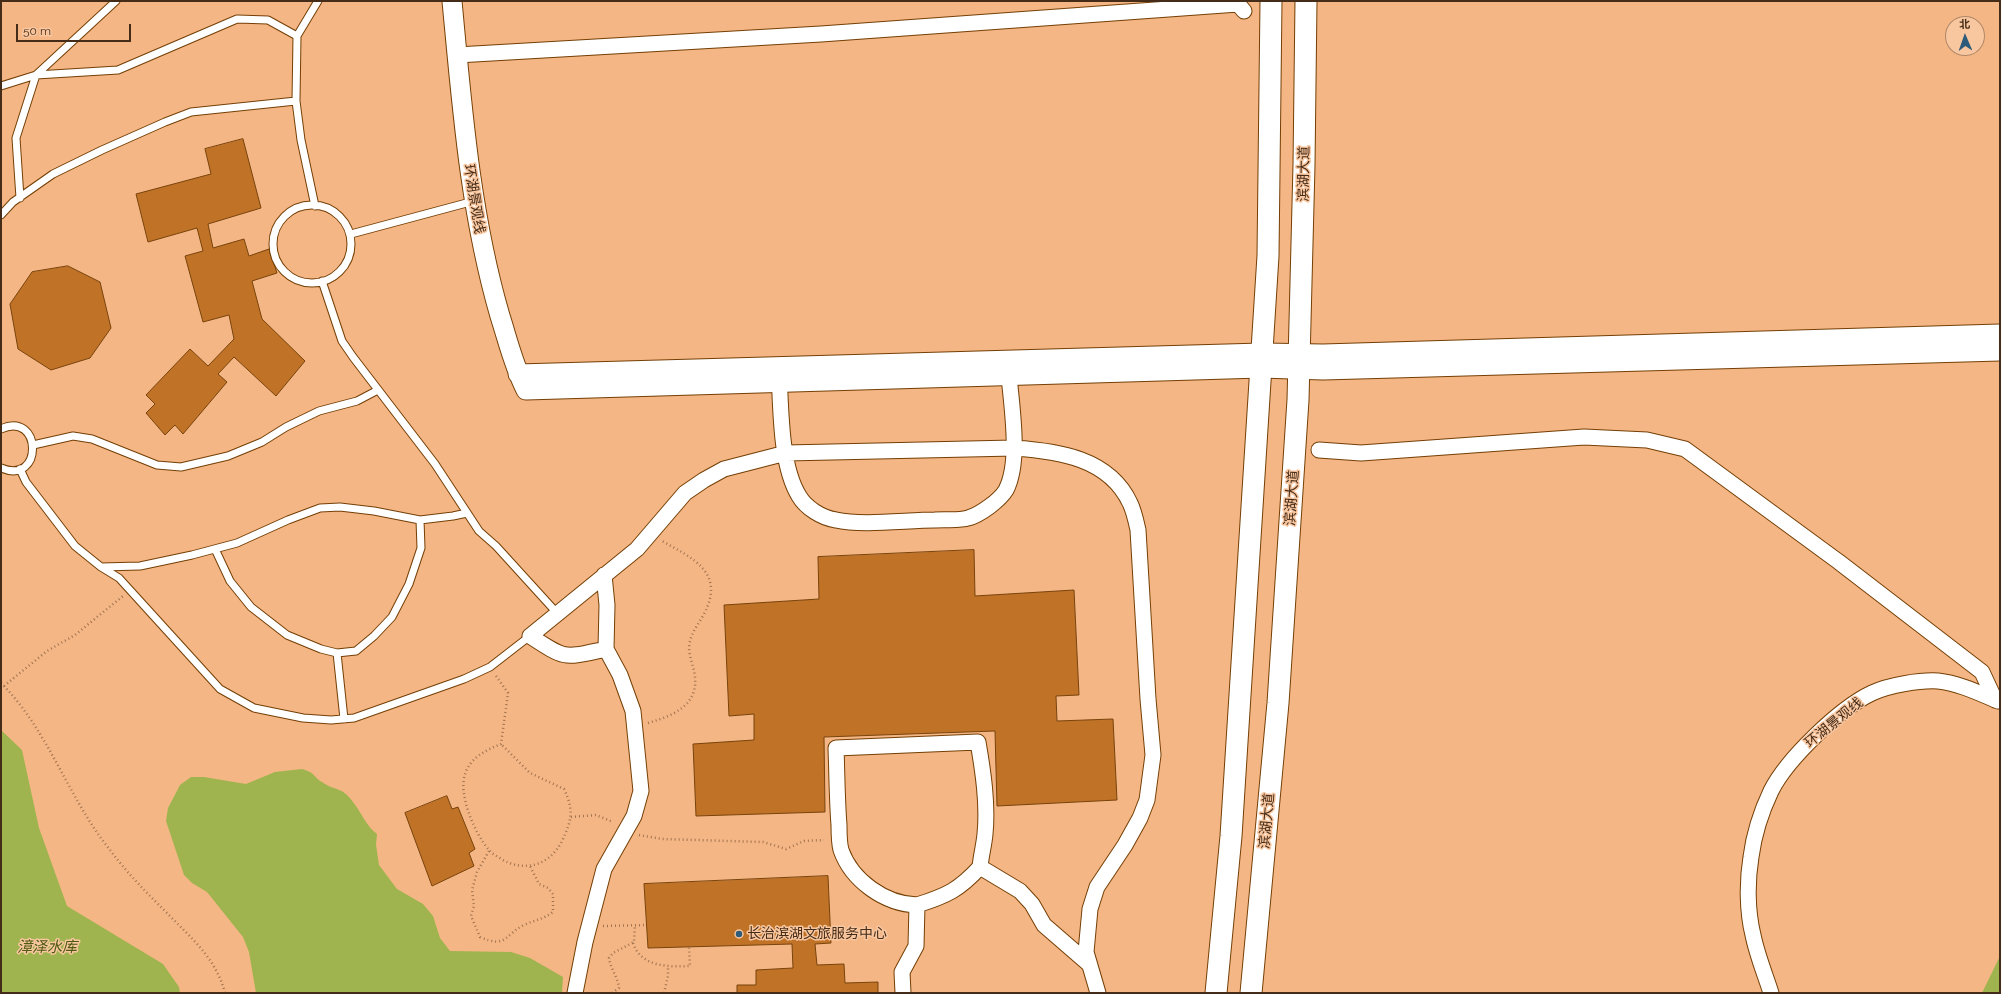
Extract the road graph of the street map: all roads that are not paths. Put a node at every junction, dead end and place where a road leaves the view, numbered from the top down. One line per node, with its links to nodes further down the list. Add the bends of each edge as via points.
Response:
1 (116, 1): 10 (lane)
2 (318, 1): 8 (lane)
3 (452, 1): 9 (street, 环湖景观线)
4 (1271, 1): 21 (main road, via 1268,256)
5 (1306, 1): 22 (main road, 滨湖大道)
6 (1081, 8): 7 (street, via 1238,4); 9 (street, via 821,34)
7 (1244, 12)
8 (297, 36): 10 (lane, via 268,20 237,19 118,70); 12 (lane)
9 (457, 56): 14 (street, 环湖景观线)
10 (36, 75): 11 (lane); 13 (lane, via 16,138)
11 (1, 86)
12 (296, 101): 13 (lane, via 191,112 53,174); 15 (lane, via 301,140)
13 (20, 198): 16 (lane)
14 (474, 201): 17 (lane); 24 (street, 环湖景观线, via 489,274 522,382)
15 (315, 206): 17 (lane, via 324,206 336,212 345,222); 18 (lane, via 310,204 298,207 287,214 274,234 273,247 282,270 292,278 304,282)
16 (1, 215)
17 (350, 234): 18 (lane, via 352,247 348,260 340,271)
18 (322, 282): 25 (lane, via 342,341)
19 (2000, 334): 22 (street)
20 (2000, 351): 22 (street)
21 (1261, 360): 22 (street); 23 (street); 50 (main road, via 1231,836)
22 (1299, 361): 51 (main road, 滨湖大道, via 1278,702)
23 (1008, 368): 24 (street); 28 (street)
24 (779, 375): 30 (street)
25 (378, 390): 27 (lane, via 357,401 319,411 262,442 228,456 181,467 157,465 92,439 73,436); 33 (lane, via 435,464)
26 (1, 429): 27 (lane, via 12,426 20,428 31,438)
27 (33, 445): 32 (lane, via 31,459)
28 (1014, 448): 30 (street); 30 (street, via 1012,472 1006,490 987,509 968,519 862,522 835,520 813,511 799,497 790,478); 46 (street, via 1049,450 1085,460 1100,469 1118,485 1130,503 1138,530 1153,755 1151,773 1147,800 1140,818 1097,887 1090,909 1086,952)
29 (1319, 450): 42 (street, via 1361,453 1584,437 1647,440 1685,449 1839,562 1982,672)
30 (786, 453): 37 (street, via 724,469 704,480 685,493 650,534)
31 (1, 468): 32 (lane, via 13,471)
32 (20, 469): 36 (lane, via 26,482 75,546)
33 (467, 513): 34 (lane); 38 (lane, via 479,531)
34 (420, 520): 35 (lane, via 374,511 340,507 320,508 237,543); 41 (lane, via 422,548 409,584 392,617 356,652)
35 (214, 549): 36 (lane, via 140,566); 41 (lane, via 230,581 251,607 287,635)
36 (101, 567): 43 (lane, via 119,578 130,589 220,689 254,708 303,718)
37 (604, 575): 38 (street); 40 (street, via 607,605)
38 (557, 613): 39 (street)
39 (530, 636): 40 (street, via 565,656 573,657); 43 (lane, via 490,667 391,705)
40 (606, 649): 47 (street, via 620,675 633,711 641,791 634,816 604,869)
41 (337, 653): 43 (lane)
42 (1997, 701): 52 (street, 环湖景观线, via 1974,691 1938,681 1902,684 1872,693 1841,714 1803,747 1772,789 1757,824 1751,858 1749,898 1752,935)
43 (344, 719)
44 (980, 868): 45 (street, via 964,885 946,895); 45 (street, via 985,812 978,742 836,748 841,849 850,867 861,881 878,893 908,905); 46 (street, via 1020,891 1032,904 1044,925)
45 (917, 905): 48 (street, via 916,946 902,972)
46 (1088, 964): 49 (street)
47 (575, 993)
48 (903, 993)
49 (1098, 993)
50 (1216, 993)
51 (1251, 993)
52 (1771, 993)

